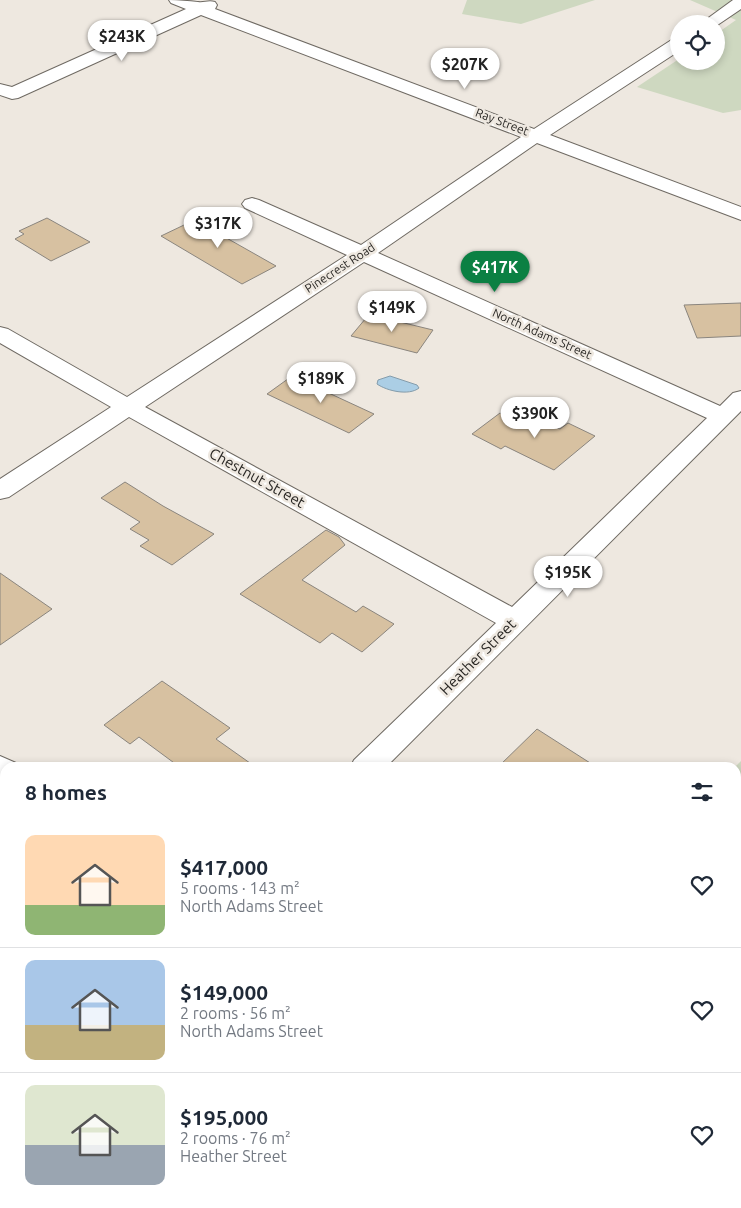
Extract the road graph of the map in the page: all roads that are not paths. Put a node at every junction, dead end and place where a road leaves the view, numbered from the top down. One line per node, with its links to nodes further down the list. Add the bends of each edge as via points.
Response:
1 (177, 0): 4 (street, Ray Street)
2 (220, 0): 4 (street)
3 (741, 2): 5 (street)
4 (200, 9): 7 (street); 8 (street, Ray Street)
5 (722, 15)
6 (670, 49): 8 (street, Pinecrest Road)
7 (6, 92)
8 (537, 135): 10 (street, Ray Street); 11 (street, Pinecrest Road)
9 (252, 204): 11 (street, North Adams Street)
10 (741, 214)
11 (362, 254): 13 (street, Pinecrest Road); 14 (street, North Adams Street)
12 (0, 334): 13 (street, Chestnut Street)
13 (128, 407): 15 (street, Pinecrest Road); 16 (street, Chestnut Street)
14 (732, 407): 16 (street, Heather Street)
15 (0, 491)
16 (515, 621): 17 (street, Heather Street)
17 (372, 762)

